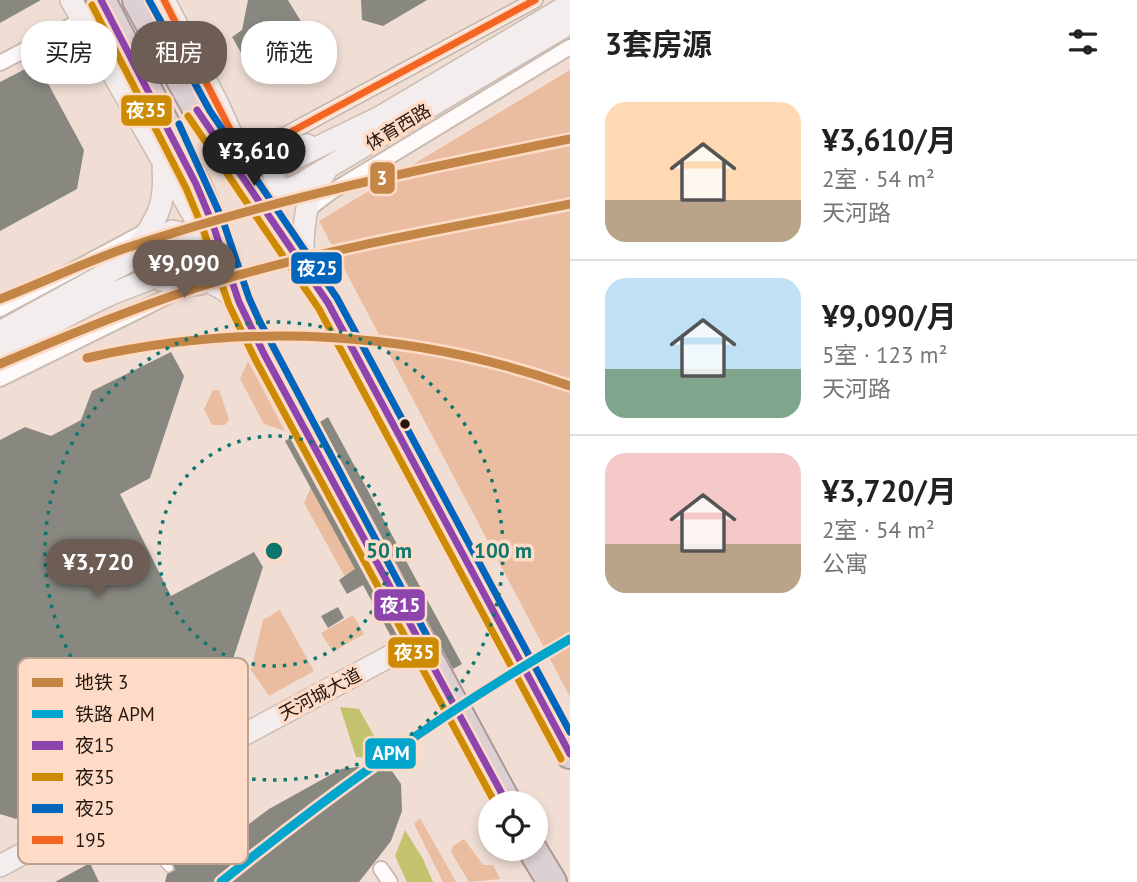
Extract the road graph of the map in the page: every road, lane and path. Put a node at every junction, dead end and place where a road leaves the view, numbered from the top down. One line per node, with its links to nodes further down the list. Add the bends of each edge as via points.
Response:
1 (71, 0): 6 (street)
2 (137, 0): 10 (highway)
3 (164, 0): 12 (street)
4 (536, 0): 12 (street, via 286,134)
5 (570, 4): 11 (street, 体育西路)
6 (92, 10): 9 (street); 13 (street); 22 (highway, via 196,184)
7 (570, 23): 14 (street, 体育西路)
8 (570, 47): 16 (street)
9 (0, 63)
10 (201, 116): 12 (street); 15 (highway)
11 (333, 140): 12 (street, via 275,149); 14 (street, 体育西路, via 279,166 274,170 274,182 285,191)
12 (236, 141): 15 (street)
13 (162, 163): 17 (street, via 165,191); 22 (street)
14 (333, 165): 16 (street, via 312,191)
15 (263, 210): 20 (highway)
16 (305, 212): 20 (street)
17 (150, 229): 18 (street); 19 (street); 23 (street)
18 (172, 231): 19 (street); 21 (street, via 188,239 194,253 191,258)
19 (129, 261): 25 (street)
20 (302, 263): 31 (highway, via 350,343)
21 (135, 284): 22 (street, via 197,279 220,286); 24 (street)
22 (239, 302): 26 (street, via 215,289 191,286); 29 (highway)
23 (0, 309)
24 (55, 322): 26 (street); 27 (street)
25 (0, 332)
26 (66, 348): 28 (street)
27 (0, 352)
28 (0, 379)
29 (418, 641): 30 (street, 天河城大道); 32 (highway)
30 (248, 732)
31 (570, 754)
32 (500, 791)
33 (18, 856): 36 (street, 天河城大道)
34 (539, 861): 40 (highway)
35 (165, 864): 37 (lane)
36 (0, 866)
37 (169, 868)
38 (381, 869): 39 (street)
39 (390, 882)
40 (552, 882)

